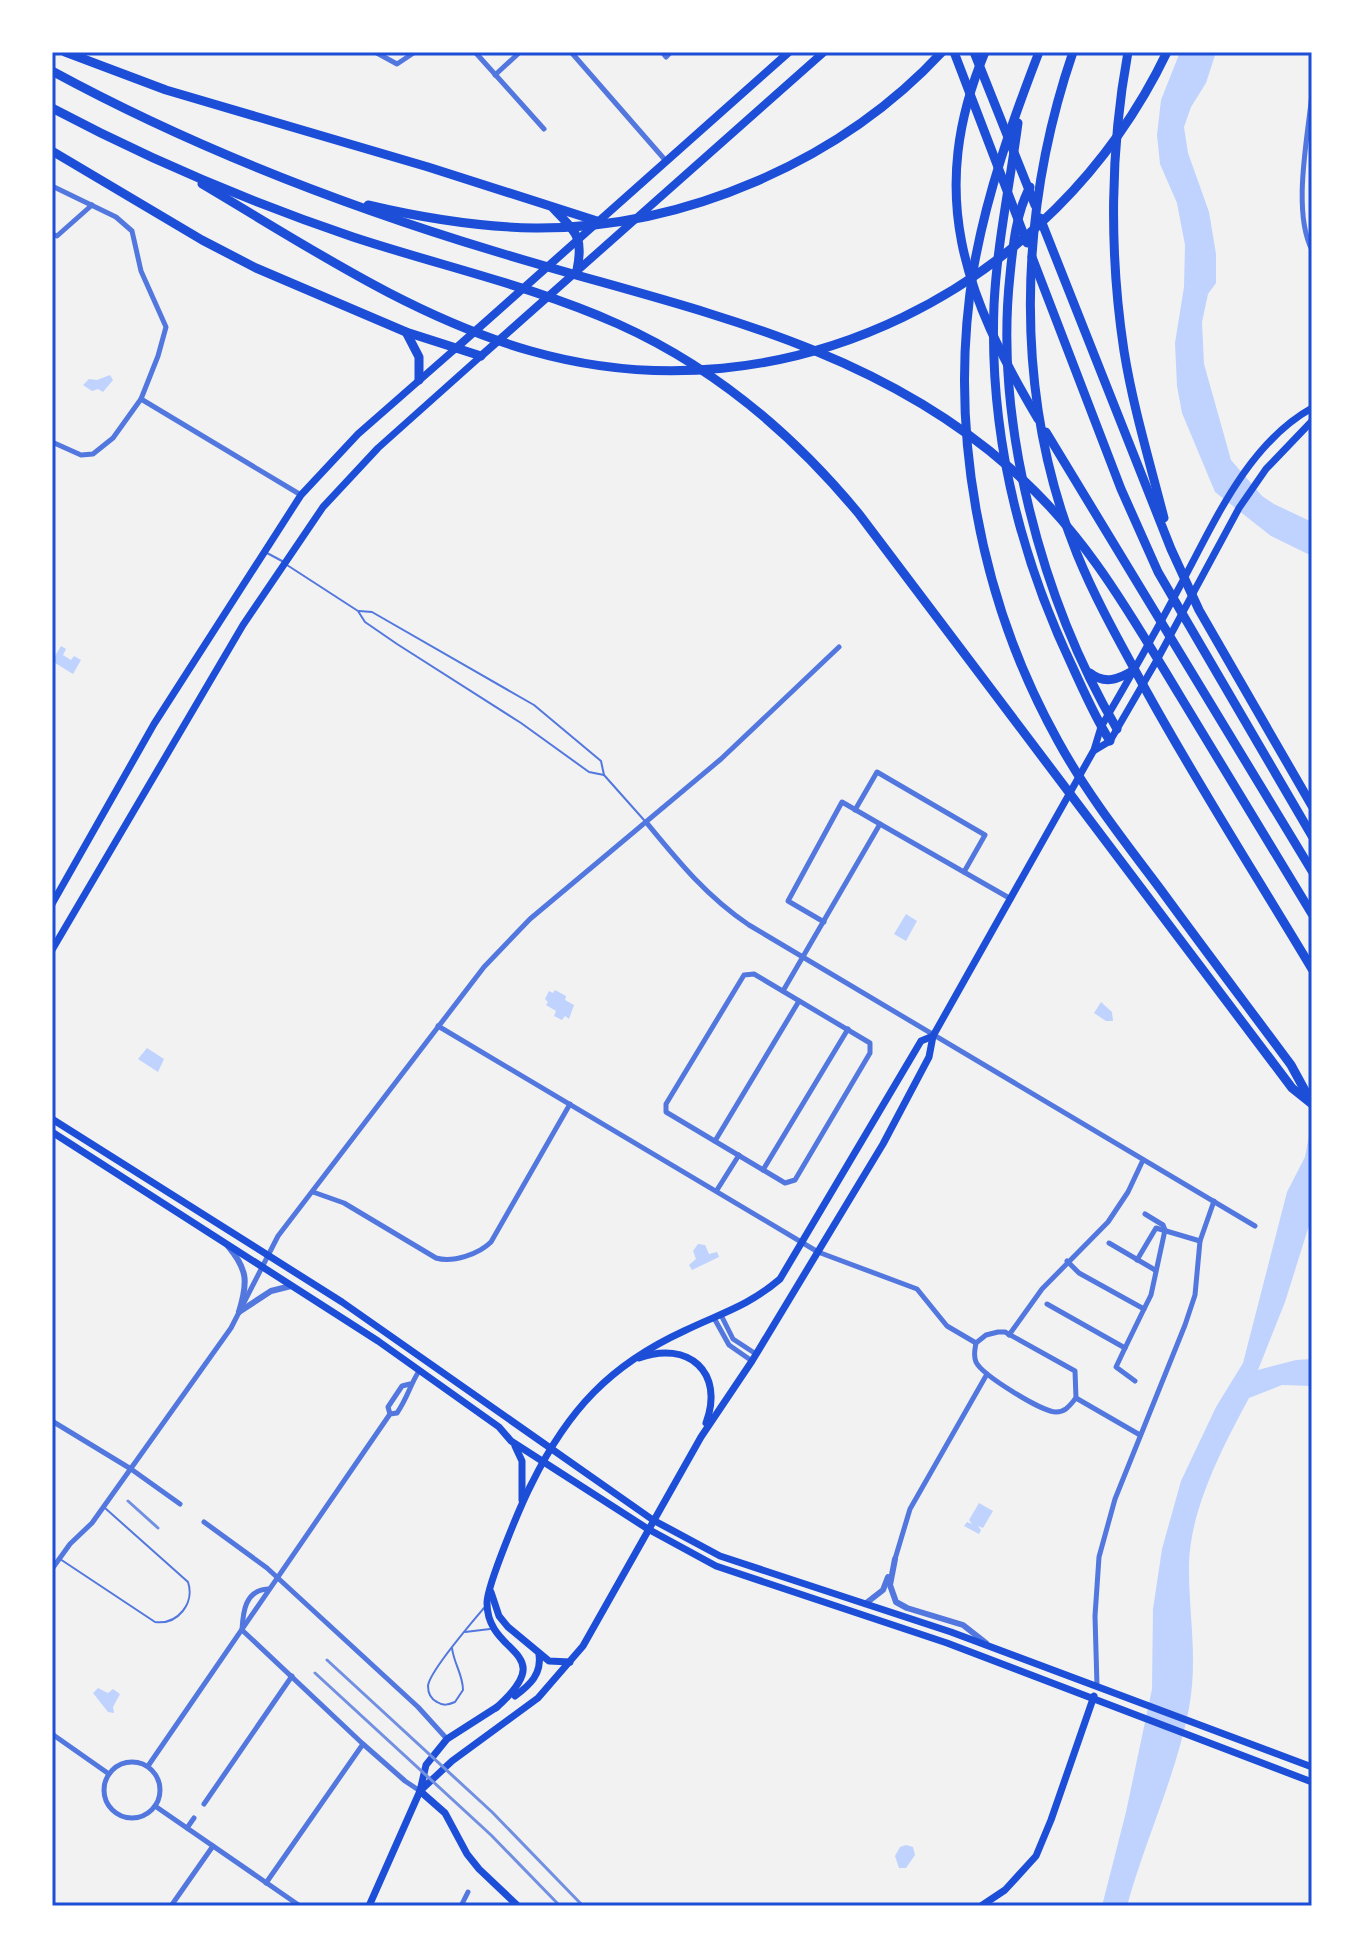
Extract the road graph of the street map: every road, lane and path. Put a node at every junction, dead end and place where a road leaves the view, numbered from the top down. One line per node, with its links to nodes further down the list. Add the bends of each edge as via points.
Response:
1 (65, 52): 34 (highway, via 181,95)
2 (375, 52): 3 (street, via 397,64)
3 (415, 52)
4 (475, 52): 20 (street)
5 (520, 52): 20 (street)
6 (571, 52): 26 (street)
7 (662, 52): 8 (street, via 666,57)
8 (671, 52)
9 (789, 52): 26 (main road)
10 (824, 52): 39 (main road)
11 (942, 52): 32 (highway, via 840,137 722,194 649,216 539,228 471,224)
12 (954, 52): 66 (highway, via 1121,489 1158,572)
13 (974, 52): 49 (highway)
14 (985, 52): 67 (highway, via 963,124 957,170 957,216 974,294 1036,416)
15 (1039, 52): 22 (highway)
16 (1073, 52): 28 (highway)
17 (1128, 52): 49 (highway, via 1115,174 1118,294 1130,384)
18 (1167, 52): 27 (highway, via 1107,152 1070,196 984,272 907,316 841,343 748,364 638,369 533,352 484,336 436,317)
19 (52, 71): 32 (highway, via 204,145)
20 (495, 75): 24 (street)
21 (1312, 93): 29 (street)
22 (1021, 100): 57 (highway, via 994,305 997,416 1016,514 1043,601); 82 (highway, via 982,230 965,356 970,472 1000,610 1033,694 1102,811 1291,1065)
23 (52, 108): 27 (highway)
24 (544, 129)
25 (52, 151): 40 (highway, via 230,255)
26 (666, 161): 35 (main road)
27 (164, 163): 82 (highway, via 303,219 594,314 704,371 761,413 813,460 859,514 1292,1088)
28 (1042, 164): 55 (highway, via 1021,204 1011,260 1006,330 1013,423 1036,536); 75 (highway, via 1031,244 1034,381 1068,529 1110,625 1157,710)
29 (1304, 178): 30 (street); 38 (street, via 1302,218)
30 (1312, 178)
31 (53, 189): 33 (street)
32 (333, 196): 71 (highway, via 402,223 778,335 908,394 987,449 1055,512 1102,569)
33 (92, 205): 36 (street, via 57,236); 44 (street, via 132,231 141,271 166,327)
34 (551, 205): 35 (highway); 37 (highway)
35 (597, 221): 37 (main road)
36 (52, 234)
37 (579, 237): 39 (highway); 41 (main road)
38 (1312, 250)
39 (577, 270): 42 (main road)
40 (406, 332): 41 (highway); 43 (highway, via 419,357)
41 (455, 349): 42 (highway); 43 (main road)
42 (481, 356): 51 (main road, via 358,467)
43 (419, 380): 48 (main road)
44 (141, 399): 47 (street, via 113,438 93,454 81,455); 48 (street)
45 (1312, 408): 54 (main road, via 1275,435 1254,462)
46 (1312, 421): 58 (main road, via 1266,469 1223,536)
47 (52, 442)
48 (301, 495): 50 (main road)
49 (1171, 549): 62 (highway, via 1207,623)
50 (264, 551): 51 (lane); 70 (main road, via 154,724)
51 (285, 563): 52 (lane); 73 (main road, via 174,739)
52 (358, 611): 61 (lane, via 386,637 589,772); 61 (lane, via 372,612 534,705 601,761)
53 (839, 647): 64 (street)
54 (1134, 670): 55 (highway, via 1111,680); 56 (main road)
55 (1088, 672): 56 (highway)
56 (1109, 714): 57 (main road); 58 (highway)
57 (1101, 727): 59 (highway); 60 (main road)
58 (1117, 729): 59 (main road)
59 (1110, 741): 60 (main road)
60 (1094, 750): 69 (main road)
61 (604, 775): 64 (lane)
62 (1312, 806)
63 (855, 810): 65 (street); 68 (street, via 877,772 985,835); 72 (street, via 842,802 788,901)
64 (646, 822): 74 (street, via 712,898); 78 (street, via 507,940)
65 (880, 824): 68 (street); 72 (street)
66 (1312, 836)
67 (1312, 871)
68 (964, 872): 69 (street)
69 (1011, 899): 80 (main road)
70 (52, 904)
71 (1312, 914)
72 (824, 922): 74 (street)
73 (52, 950)
74 (803, 957): 76 (street); 80 (street)
75 (1310, 966)
76 (782, 991): 77 (street); 85 (street, via 754,974 744,975 666,1104 666,1112)
77 (799, 1001): 79 (street); 85 (street)
78 (438, 1026): 81 (street); 90 (street)
79 (848, 1029): 88 (street); 88 (street, via 870,1043 870,1053 795,1180 785,1183)
80 (933, 1036): 87 (street); 96 (main road, via 921,1041); 99 (main road, via 929,1057 889,1133)
81 (570, 1104): 89 (street); 90 (street, via 491,1242 478,1251 451,1260 436,1258 344,1203)
82 (1312, 1104)
83 (52, 1119): 100 (main road)
84 (52, 1132): 98 (main road)
85 (715, 1141): 86 (street)
86 (739, 1155): 88 (street); 89 (street)
87 (1143, 1160): 91 (street); 102 (street, via 1108,1222)
88 (763, 1170)
89 (717, 1190): 96 (street)
90 (312, 1192): 100 (street)
91 (1214, 1201): 93 (street); 95 (street)
92 (1145, 1214): 94 (street)
93 (1255, 1226)
94 (1165, 1230): 95 (street); 101 (street, via 1156,1228); 104 (street)
95 (1200, 1241): 122 (street, via 1195,1295)
96 (803, 1242): 99 (street); 109 (main road, via 780,1279 751,1302)
97 (1109, 1243): 101 (street)
98 (228, 1246): 103 (main road); 108 (street, via 244,1273)
99 (818, 1252): 111 (street, via 917,1289 947,1326); 113 (main road)
100 (268, 1256): 103 (street); 125 (main road, via 367,1318)
101 (1137, 1260): 104 (street)
102 (1067, 1261): 107 (street); 110 (street)
103 (262, 1268): 105 (main road); 108 (street)
104 (1155, 1270): 107 (street)
105 (291, 1286): 108 (street, via 271,1291); 115 (main road)
106 (1047, 1304): 112 (street)
107 (1144, 1309): 112 (street)
108 (239, 1312): 127 (street)
109 (717, 1317): 113 (street); 114 (main road)
110 (1009, 1335): 111 (street, via 998,1332); 119 (street, via 1075,1371)
111 (976, 1343): 116 (street, via 976,1364)
112 (1125, 1348): 117 (street, via 1116,1367)
113 (754, 1358): 123 (main road)
114 (623, 1364): 123 (main road, via 666,1351 700,1366 712,1393); 125 (main road, via 586,1400)
115 (419, 1371): 118 (street); 124 (main road)
116 (987, 1374): 119 (street, via 1049,1411 1061,1412); 136 (street, via 910,1509)
117 (1135, 1381)
118 (410, 1384): 120 (street, via 411,1392 397,1413); 120 (street, via 402,1386 388,1407)
119 (1076, 1398): 122 (street)
120 (390, 1414): 138 (street)
121 (52, 1421): 127 (street)
122 (1140, 1435): 152 (street, via 1099,1557)
123 (701, 1437): 131 (main road)
124 (511, 1441): 126 (main road); 130 (main road, via 522,1461)
125 (551, 1448): 126 (main road); 131 (main road)
126 (543, 1462): 130 (main road); 133 (main road)
127 (131, 1469): 128 (street); 129 (street)
128 (180, 1504)
129 (103, 1507): 135 (street); 135 (lane, via 188,1582 189,1601 175,1620 155,1622)
130 (521, 1507): 139 (main road)
131 (653, 1520): 133 (main road); 142 (main road, via 720,1556)
132 (204, 1522): 138 (street)
133 (648, 1529): 150 (main road); 153 (main road, via 716,1566)
134 (52, 1554): 135 (street)
135 (59, 1559): 137 (street)
136 (895, 1559): 142 (street, via 883,1590); 147 (street, via 890,1585 896,1602 963,1625)
137 (52, 1569)
138 (277, 1577): 140 (street); 156 (street)
139 (490, 1588): 141 (main road); 146 (main road, via 499,1616)
140 (268, 1589): 144 (street); 144 (street, via 249,1599)
141 (487, 1604): 143 (main road); 145 (lane)
142 (865, 1604): 147 (main road)
143 (495, 1629): 145 (lane); 146 (lane); 154 (main road, via 517,1654 524,1676)
144 (242, 1630): 151 (street); 158 (street)
145 (464, 1632): 148 (lane)
146 (517, 1635): 149 (main road)
147 (989, 1646): 152 (main road)
148 (452, 1648): 148 (lane, via 428,1688 443,1705 455,1702 463,1690)
149 (539, 1654): 150 (main road, via 554,1663); 154 (main road, via 534,1679)
150 (572, 1661): 161 (main road, via 538,1698)
151 (292, 1676): 157 (street); 164 (street)
152 (1097, 1686): 153 (main road); 159 (main road)
153 (1093, 1698): 162 (main road); 176 (main road, via 1036,1856 1005,1890)
154 (496, 1708): 156 (main road)
155 (52, 1734): 160 (street)
156 (447, 1739): 161 (main road, via 426,1765)
157 (363, 1744): 163 (street); 169 (street)
158 (148, 1766): 160 (street, via 131,1761); 165 (street, via 160,1789)
159 (1312, 1767)
160 (109, 1774): 165 (street, via 104,1790 116,1813 132,1818)
161 (425, 1781): 163 (main road)
162 (1312, 1782)
163 (420, 1791): 173 (main road); 175 (main road, via 445,1813 479,1869)
164 (204, 1804)
165 (155, 1806): 167 (street)
166 (194, 1818): 167 (street)
167 (187, 1828): 168 (street)
168 (213, 1846): 169 (street); 171 (street)
169 (266, 1883): 172 (street)
170 (468, 1892): 174 (street)
171 (171, 1906)
172 (300, 1906)
173 (369, 1906)
174 (461, 1906)
175 (518, 1906)
176 (981, 1906)

